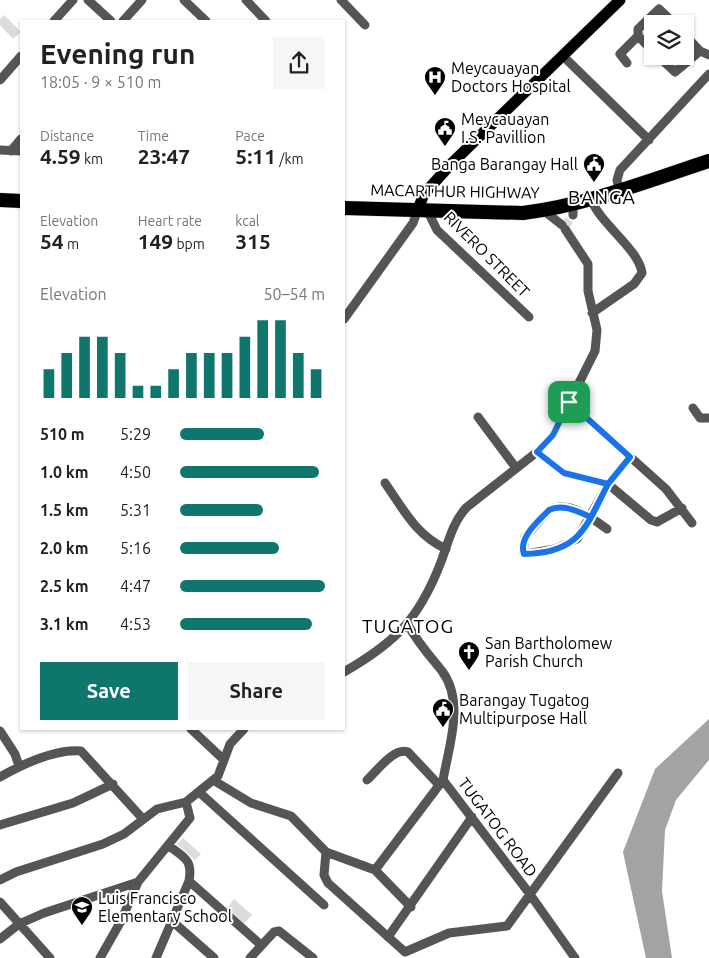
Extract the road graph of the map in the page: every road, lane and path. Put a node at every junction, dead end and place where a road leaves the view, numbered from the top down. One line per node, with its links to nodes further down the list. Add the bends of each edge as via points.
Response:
1 (73, 0): 10 (street)
2 (88, 0): 11 (street)
3 (142, 0): 12 (street)
4 (184, 0): 13 (street)
5 (246, 0): 14 (street)
6 (341, 0): 16 (street)
7 (620, 0): 22 (main road)
8 (650, 15): 9 (street, via 659,9)
9 (665, 15)
10 (55, 20)
11 (110, 20)
12 (124, 20)
13 (205, 20)
14 (265, 20)
15 (644, 22): 17 (street, via 638,29)
16 (365, 25)
17 (638, 36): 18 (street); 25 (street, via 620,54)
18 (644, 42)
19 (694, 45): 20 (street)
20 (700, 51): 21 (street); 23 (street)
21 (709, 55)
22 (563, 56): 31 (street); 41 (main road, via 451,164 424,194)
23 (694, 56)
24 (20, 57): 29 (street)
25 (626, 62)
26 (668, 65): 27 (street, via 676,72)
27 (684, 65)
28 (709, 74): 31 (street)
29 (0, 80)
30 (20, 140): 33 (street)
31 (649, 140): 36 (street, via 620,170 617,180)
32 (0, 150): 33 (street)
33 (11, 151): 34 (street)
34 (20, 151)
35 (709, 161): 36 (highway, MACARTHUR HIGHWAY)
36 (619, 191): 37 (highway, MACARTHUR HIGHWAY)
37 (591, 199): 42 (highway, MACARTHUR HIGHWAY, via 573,210); 43 (street, via 638,261 642,273 634,284)
38 (0, 200): 39 (highway)
39 (20, 201)
40 (345, 208): 41 (highway, MACARTHUR HIGHWAY)
41 (422, 210): 42 (highway, MACARTHUR HIGHWAY); 44 (street, RIVERO STREET, via 437,230); 45 (street)
42 (543, 210): 43 (street, via 564,227 588,264)
43 (592, 313): 46 (street, via 597,330 595,351)
44 (529, 318)
45 (345, 319)
46 (569, 402): 50 (street, via 553,435); 51 (street)
47 (693, 408): 49 (street, via 700,418)
48 (478, 417): 52 (street)
49 (709, 418)
50 (537, 452): 52 (street); 54 (street, via 564,473)
51 (630, 457): 54 (street); 55 (street)
52 (516, 468): 59 (street, via 462,512)
53 (385, 483): 59 (street, via 418,530)
54 (608, 484): 55 (street, via 654,522); 56 (street)
55 (682, 508): 57 (street)
56 (591, 517): 56 (street, via 572,542 555,549 522,552 525,537 554,507); 58 (street)
57 (692, 523)
58 (607, 529)
59 (446, 549): 60 (street, via 430,591)
60 (408, 625): 61 (street, via 386,645); 71 (street, TUGATOG ROAD, via 420,646 442,672 452,695 454,715)
61 (345, 671)
62 (192, 730): 65 (street)
63 (243, 730): 65 (street, via 230,744)
64 (0, 731): 66 (street)
65 (223, 759): 69 (street)
66 (20, 766): 68 (street); 72 (street, via 70,750 81,751)
67 (618, 773): 84 (street)
68 (0, 777)
69 (213, 780): 73 (street); 79 (street, via 251,803 291,816)
70 (367, 780): 71 (street, via 396,753 404,750)
71 (441, 782): 75 (street, TUGATOG ROAD); 80 (street)
72 (113, 784): 76 (street); 77 (street, via 73,802)
73 (199, 792): 74 (street); 86 (street)
74 (186, 802): 76 (street, via 157,809); 78 (street, via 190,818)
75 (472, 817): 84 (street, TUGATOG ROAD); 87 (street)
76 (143, 819): 81 (street, via 104,844)
77 (0, 825)
78 (168, 845): 82 (street, via 191,866); 83 (street)
79 (326, 852): 80 (street); 90 (street, via 325,880)
80 (375, 870): 87 (street)
81 (0, 880)
82 (189, 881): 88 (street); 92 (street)
83 (138, 882): 89 (street); 95 (street, via 117,930)
84 (529, 893): 90 (street, via 507,926 449,933 405,952); 99 (street, TUGATOG ROAD)
85 (0, 902): 89 (street)
86 (324, 905)
87 (411, 907): 90 (street)
88 (172, 921): 96 (street); 97 (street)
89 (19, 924): 91 (street); 93 (street)
90 (388, 937)
91 (0, 939)
92 (261, 945): 94 (street, via 279,931); 98 (street)
93 (44, 956)
94 (308, 956)
95 (100, 958)
96 (156, 958)
97 (214, 958)
98 (250, 958)
99 (575, 958)

